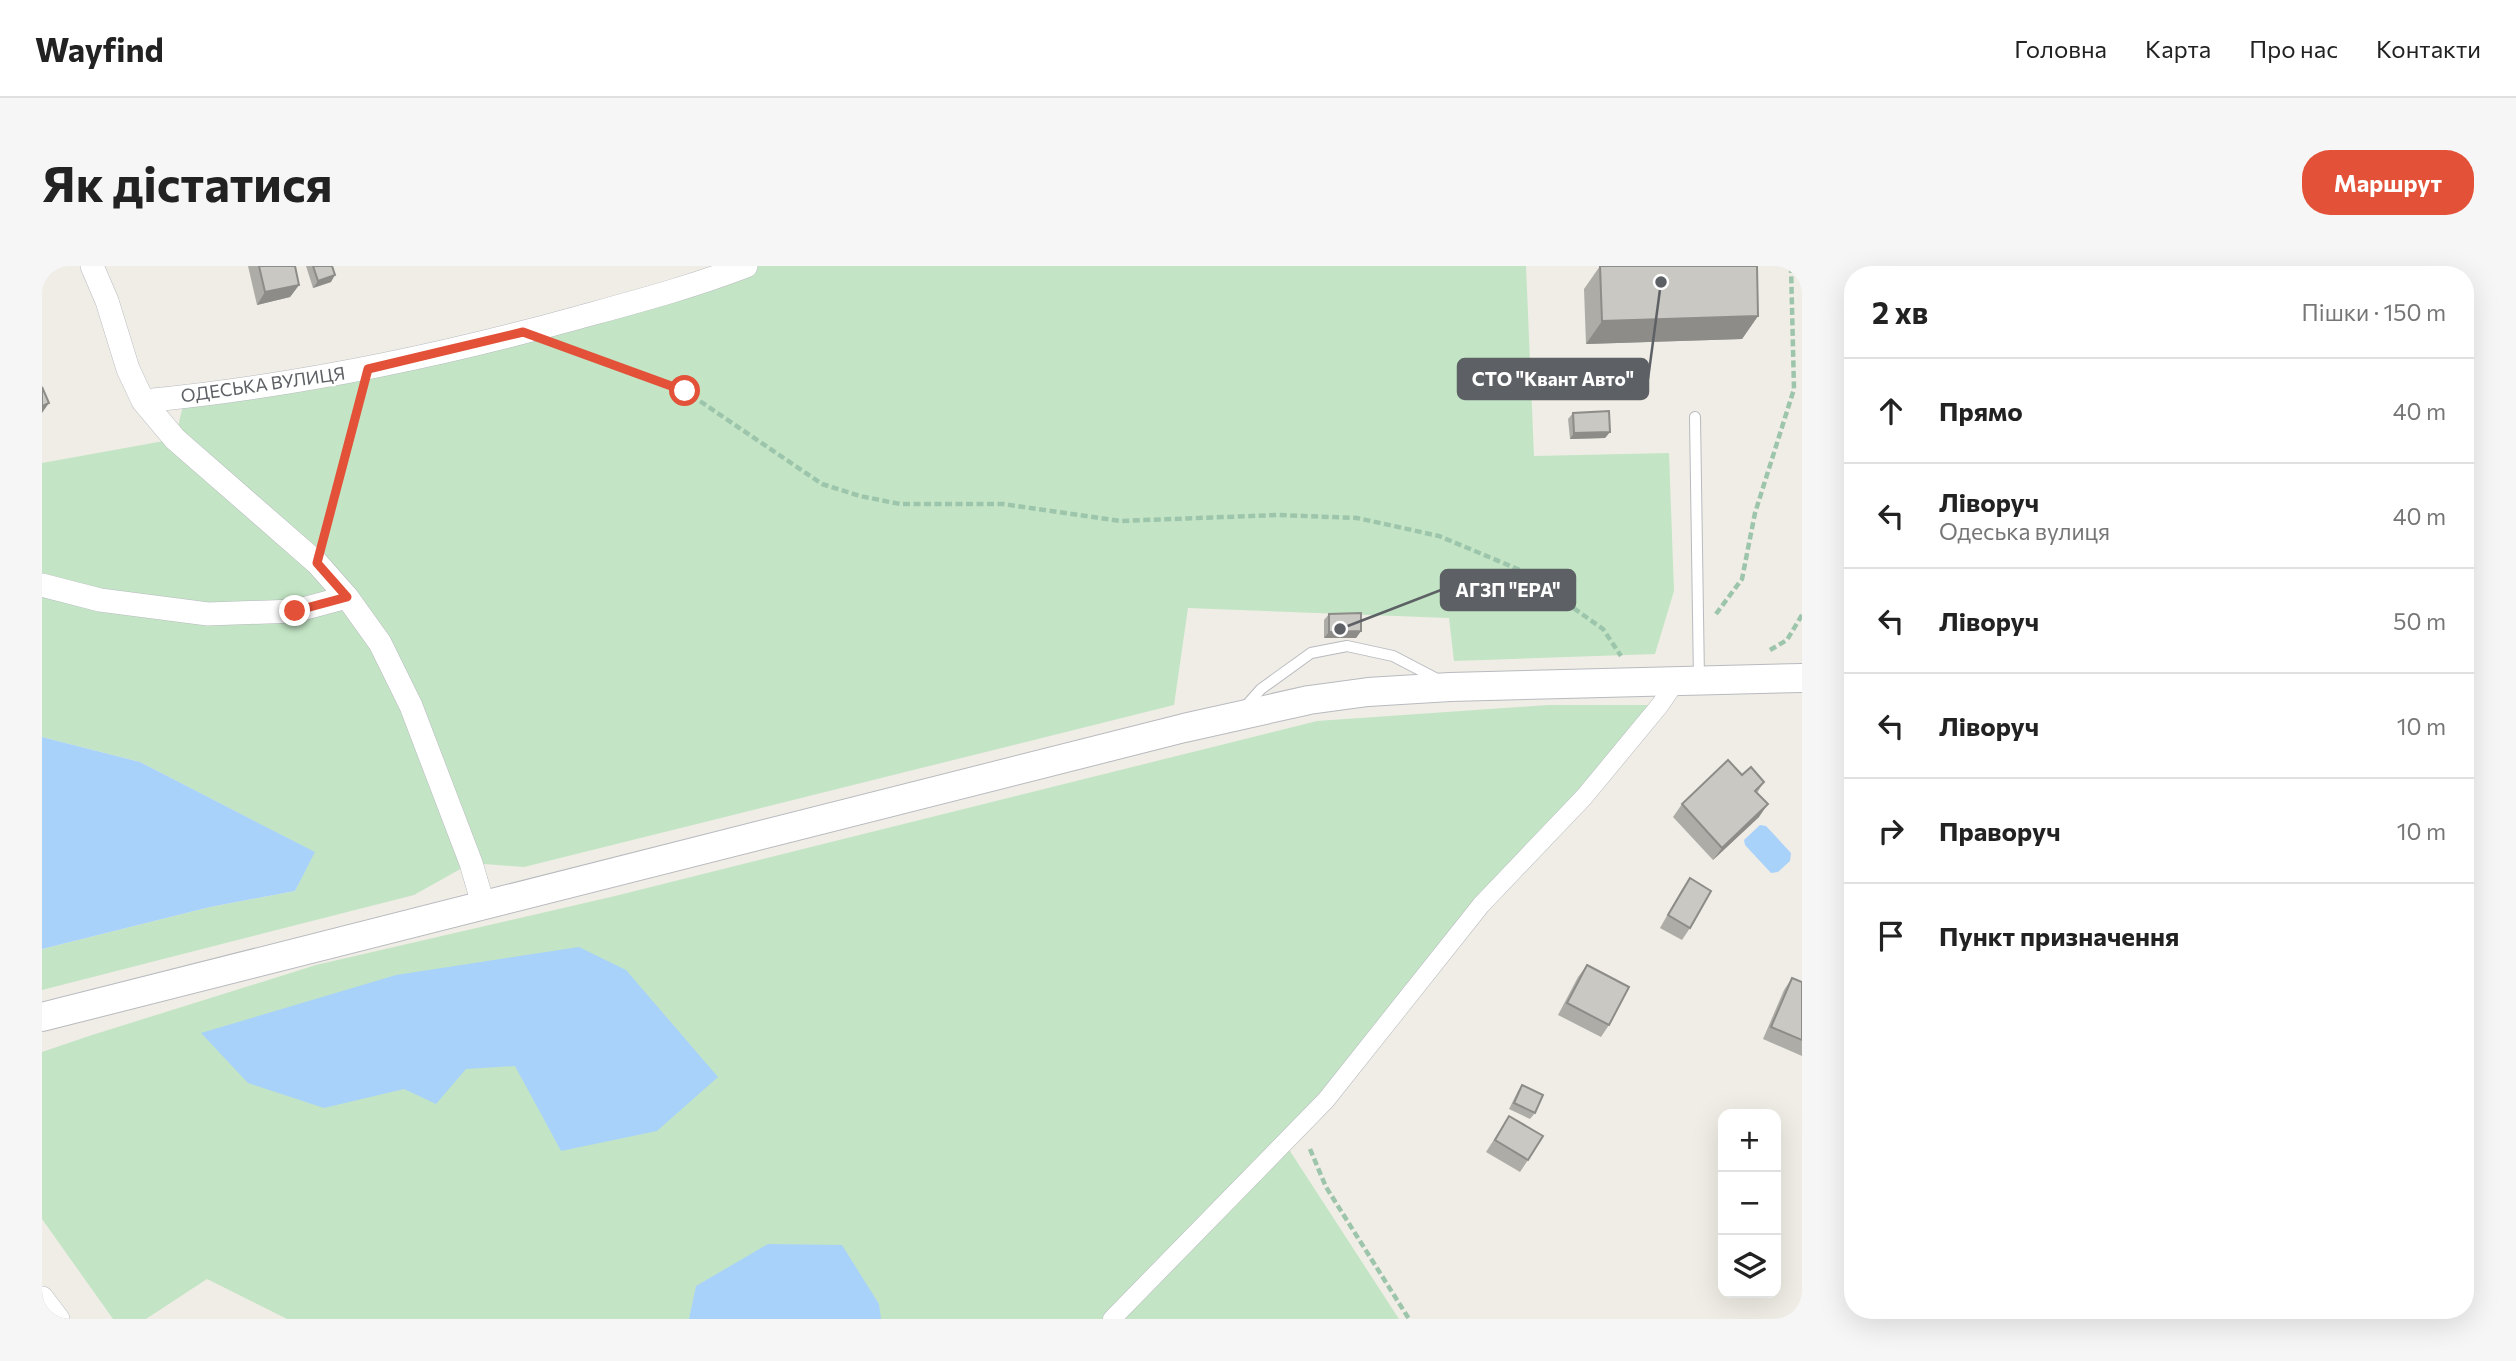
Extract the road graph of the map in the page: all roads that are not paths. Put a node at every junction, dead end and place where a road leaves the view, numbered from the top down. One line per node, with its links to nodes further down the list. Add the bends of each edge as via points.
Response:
1 (92, 266): 3 (street)
2 (746, 266): 3 (street, ОДЕСЬКА ВУЛИЦЯ, via 700,284 368,369)
3 (143, 401): 6 (street, via 175,439 317,563)
4 (1695, 417): 8 (lane, via 1697,640)
5 (42, 585): 6 (street, via 100,600 208,614 295,611)
6 (347, 597): 11 (street, via 380,643 411,706)
7 (1802, 678): 8 (street)
8 (1688, 680): 9 (street); 15 (street, via 1660,705 1584,797 1481,905 1301,1128)
9 (1450, 687): 10 (street, via 1309,700); 10 (lane, via 1393,656 1347,646 1311,653 1261,689)
10 (1237, 717): 11 (street)
11 (483, 904): 12 (street)
12 (42, 1017)
13 (42, 1298): 14 (street)
14 (58, 1319)
15 (1112, 1319)

